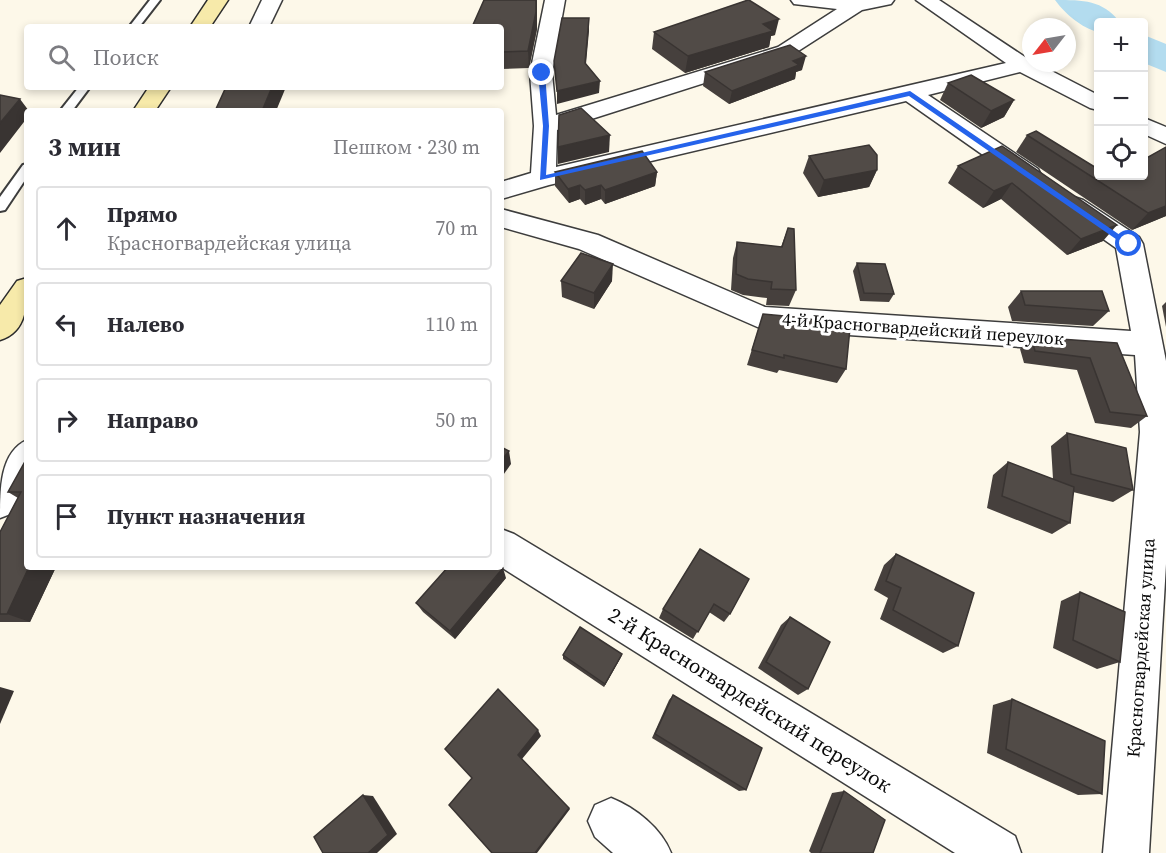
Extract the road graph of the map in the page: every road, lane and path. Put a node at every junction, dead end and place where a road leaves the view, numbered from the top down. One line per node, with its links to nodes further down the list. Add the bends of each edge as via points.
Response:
1 (155, 0): 9 (lane)
2 (218, 0): 10 (main road)
3 (272, 0): 11 (street)
4 (555, 0): 21 (street, via 542,73)
5 (801, 0): 8 (street)
6 (884, 0): 8 (street)
7 (926, 0): 12 (street)
8 (856, 5): 21 (street, via 785,51)
9 (136, 24)
10 (202, 24)
11 (260, 24)
12 (1022, 63)
13 (1022, 64): 17 (street)
14 (1038, 72): 18 (street)
15 (83, 90): 19 (lane)
16 (158, 90): 20 (main road)
17 (910, 93): 25 (street); 31 (street, Красногвардейская улица, via 1129,244)
18 (1094, 101)
19 (68, 108)
20 (146, 108)
21 (546, 126): 25 (street)
22 (1145, 126): 23 (street)
23 (1166, 137)
24 (24, 172): 27 (lane)
25 (543, 178): 26 (street)
26 (504, 189)
27 (0, 207)
28 (504, 219): 31 (street, 4-й Красногвардейский переулок, via 588,242 762,318)
29 (24, 292): 30 (main road)
30 (0, 328)
31 (1149, 344): 38 (street, Красногвардейская улица, via 1157,432)
32 (24, 460): 33 (street)
33 (0, 502)
34 (504, 548): 37 (street, 2-й Красногвардейский переулок)
35 (611, 821): 36 (street)
36 (648, 853)
37 (998, 853)
38 (1126, 853)

